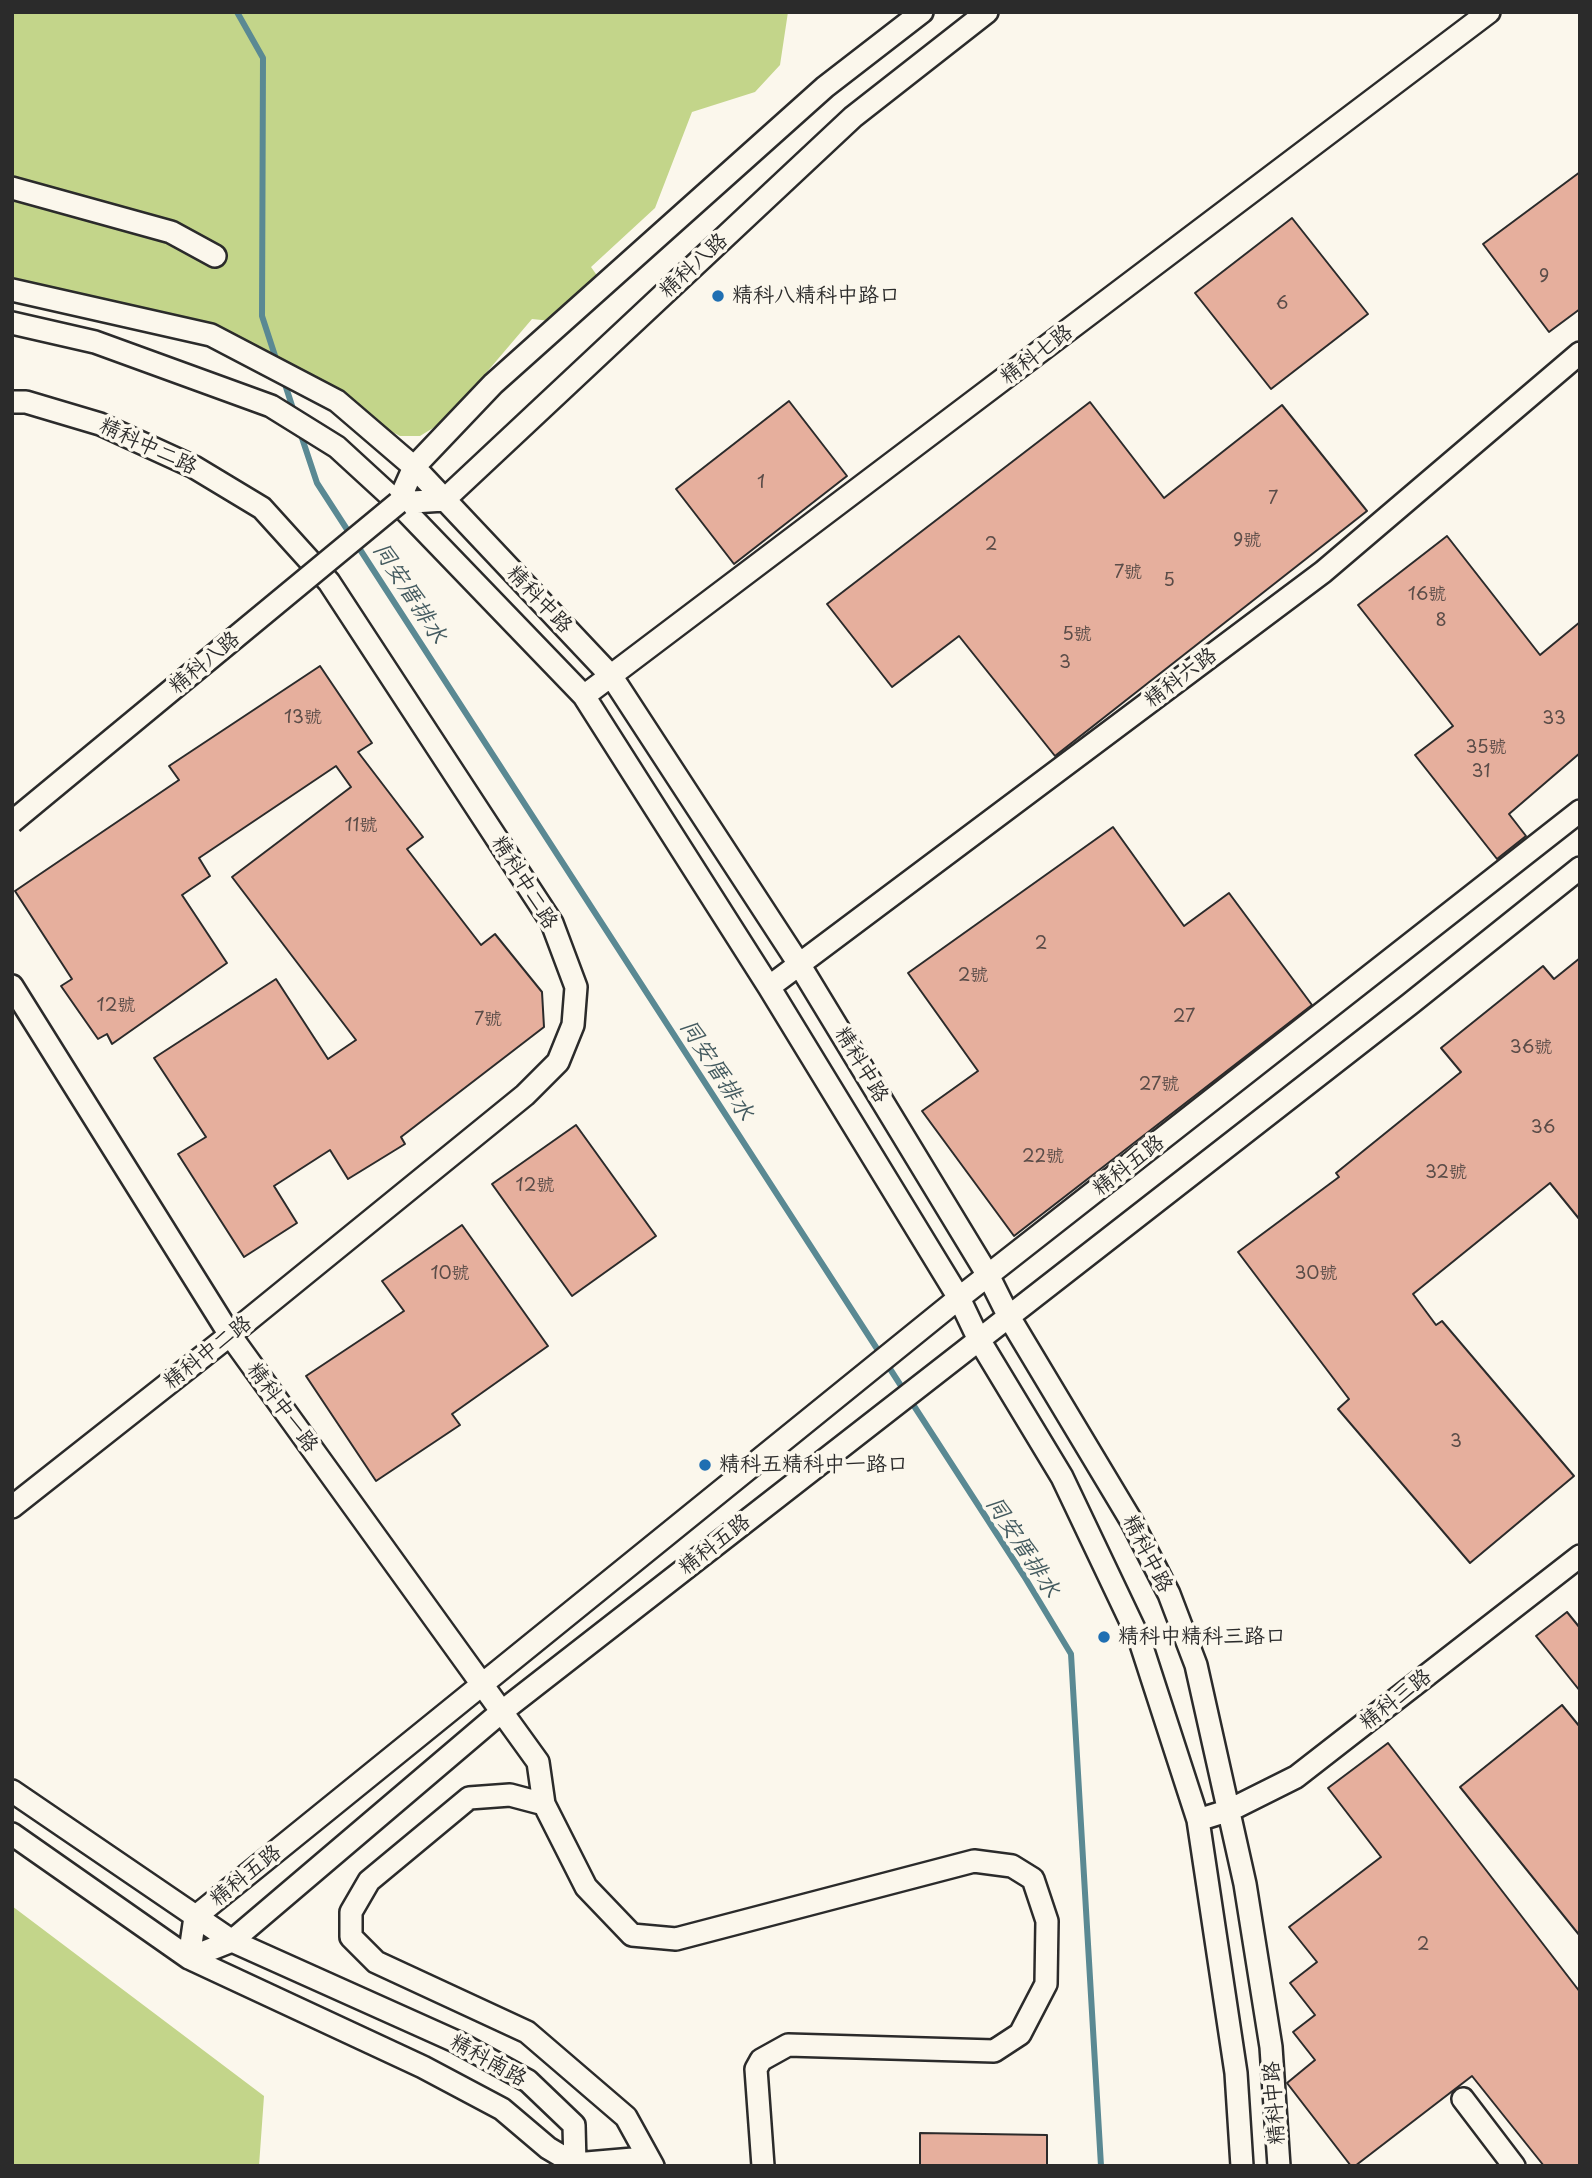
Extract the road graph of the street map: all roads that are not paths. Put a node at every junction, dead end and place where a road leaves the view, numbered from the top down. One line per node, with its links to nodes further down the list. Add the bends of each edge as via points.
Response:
1 (922, 12): 10 (street, 精科八路, via 825,87 494,384)
2 (987, 12): 11 (street, 精科八路, via 853,117)
3 (1489, 12): 13 (street, 精科七路)
4 (12, 188): 5 (street, via 171,232)
5 (215, 256)
6 (12, 290): 10 (street, 精科中路, via 211,335 337,401)
7 (12, 323): 12 (street, 精科中路, via 94,342 271,406 337,447)
8 (1580, 353): 18 (street, 精科六路, via 1323,572)
9 (12, 402): 24 (street, 精科中二路, via 100,424 194,467 262,508 329,582 552,923 576,987 573,1026 558,1062 525,1095)
10 (414, 467): 11 (street, 精科中路); 12 (street, 精科八路)
11 (444, 500): 12 (street); 13 (street, 精科中路)
12 (398, 503): 14 (street, 精科中路); 16 (street, 精科八路, bridge)
13 (611, 677): 14 (street, 精科七路); 18 (street, 精科中路)
14 (584, 696): 20 (street, 精科中路)
15 (1580, 811): 21 (street, 精科五路)
16 (12, 822)
17 (1580, 868): 23 (street, 精科五路)
18 (799, 964): 20 (street, 精科六路); 21 (street, 精科中路)
19 (12, 986): 24 (street, 精科中一路)
20 (769, 987): 22 (street, 精科中路)
21 (989, 1277): 22 (street, 精科五路); 23 (street, 精科中路)
22 (959, 1298): 25 (street, 精科中路); 28 (street, 精科五路)
23 (1009, 1317): 25 (street, 精科五路); 32 (street, 精科中路, via 1132,1521 1169,1594 1196,1665)
24 (230, 1335): 26 (street, 精科中二路); 28 (street, 精科中一路)
25 (978, 1338): 29 (street, 精科五路); 33 (street, 精科中路, via 1062,1476 1140,1641)
26 (12, 1507)
27 (1580, 1556): 32 (street, 精科三路, via 1296,1777)
28 (482, 1685): 29 (street, 精科中一路); 35 (street, 精科五路)
29 (500, 1713): 31 (street, 精科中一路, via 538,1762); 36 (street, 精科五路)
30 (12, 1791): 35 (street, 精科南路)
31 (544, 1804): 41 (street, via 510,1795 469,1798 369,1881 351,1912 351,1937 376,1962 527,2032 626,2117); 42 (street, 精科中一路, via 586,1887 632,1935 676,1939 974,1861 1012,1866 1033,1879 1047,1921 1046,1984 1020,2034 994,2051 788,2045 761,2060 756,2069)
32 (1230, 1810): 33 (street, 精科三路); 44 (street, 精科中路, via 1271,2047)
33 (1198, 1820): 43 (street, 精科中路, via 1236,2073)
34 (12, 1834): 37 (street, 精科南路)
35 (195, 1917): 36 (street, 精科南路); 37 (street, 精科五路)
36 (232, 1941): 37 (street, 精科五路); 39 (street, 精科南路, via 457,2042 528,2081 574,2125)
37 (189, 1958): 39 (street, 精科南路, via 423,2067 502,2109)
38 (1463, 2099): 45 (street)
39 (575, 2164): 40 (street, via 633,2159)
40 (645, 2166)
41 (653, 2166)
42 (763, 2166)
43 (1242, 2166)
44 (1279, 2166)
45 (1514, 2166)

